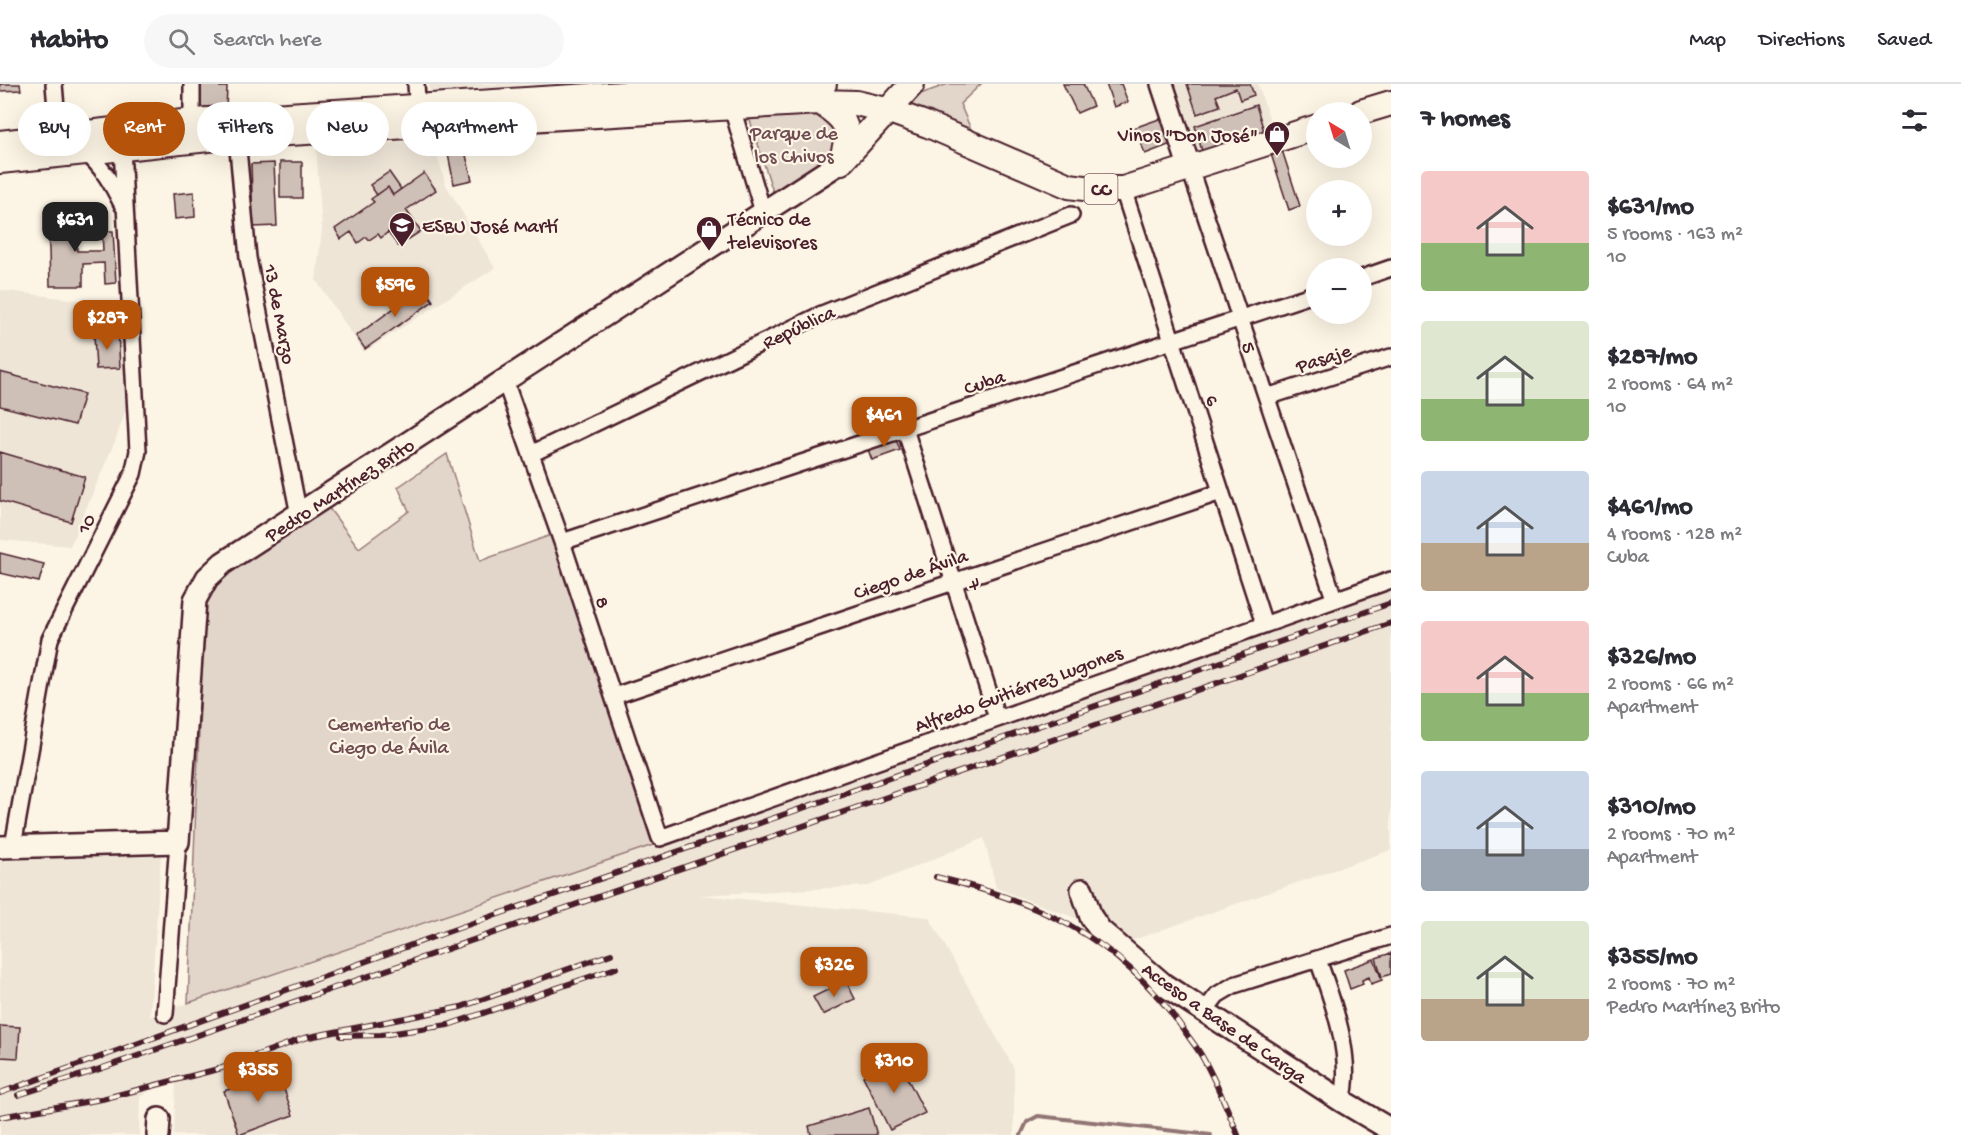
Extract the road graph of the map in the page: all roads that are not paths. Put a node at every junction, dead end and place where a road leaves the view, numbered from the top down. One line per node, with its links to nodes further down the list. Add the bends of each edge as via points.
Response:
1 (54, 84): 8 (street)
2 (192, 84): 17 (street)
3 (416, 84): 9 (street)
4 (912, 84): 13 (main road)
5 (1161, 88): 30 (street, 5)
6 (728, 93): 7 (main road, CC); 11 (main road, CC); 33 (street)
7 (822, 93): 13 (main road, CC); 29 (main road, via 842,117 848,137)
8 (55, 102)
9 (417, 102)
10 (1391, 103): 12 (main road)
11 (537, 108)
12 (1372, 109)
13 (890, 111): 15 (main road, CC); 29 (main road)
14 (401, 118): 16 (main road, CC)
15 (917, 122): 29 (main road); 31 (main road, CC, via 1069,186)
16 (294, 124)
17 (192, 131): 18 (main road, CC); 20 (main road, CC); 21 (main road, CC)
18 (197, 131)
19 (1306, 131): 30 (main road, CC)
20 (185, 133)
21 (91, 142)
22 (0, 143): 23 (main road, CC)
23 (18, 144)
24 (18, 156): 28 (main road, CC)
25 (90, 156): 32 (street, 10, via 99,163)
26 (123, 156): 32 (street, 10)
27 (239, 156): 46 (street, 13 de Marzo, via 248,258)
28 (0, 161)
29 (841, 162): 33 (street, Pedro Martínez Brito)
30 (1190, 169): 31 (main road, CC); 38 (street, 5)
31 (1123, 189): 39 (street, 6)
32 (126, 211): 56 (street, 10, via 138,451 133,474 50,639)
33 (763, 213): 41 (street, Pedro Martínez Brito)
34 (1071, 215): 44 (street, República, via 822,314)
35 (1391, 268): 36 (street)
36 (1372, 275)
37 (1306, 297): 38 (street, Cuba)
38 (1240, 318): 39 (street, Cuba); 42 (street, 5)
39 (1173, 340): 43 (street, Cuba); 45 (street, 6)
40 (1391, 357): 42 (street, Pasaje)
41 (505, 381): 44 (street, 8); 46 (street, Pedro Martínez Brito)
42 (1267, 397): 50 (street, 5)
43 (905, 429): 47 (street, Cuba); 49 (street, 7)
44 (531, 454): 47 (street, 8)
45 (1221, 492): 49 (street, Ciego de Ávila); 51 (street, 6)
46 (299, 515): 55 (street, Pedro Martínez Brito, via 223,563 207,579 195,600)
47 (562, 542): 52 (street, 8)
48 (1391, 580): 50 (street, Alfredo Guitiérrez Lugones)
49 (953, 581): 52 (street, Ciego de Ávila); 53 (street, 7)
50 (1334, 598): 51 (street, Alfredo Guitiérrez Lugones)
51 (1264, 624): 53 (street, Alfredo Guitiérrez Lugones)
52 (614, 696): 54 (street, 8)
53 (997, 718): 54 (street, Alfredo Guitiérrez Lugones)
54 (660, 838)
55 (177, 842): 56 (street); 61 (street, Pedro Martínez Brito)
56 (7, 846)
57 (1082, 890): 60 (street, Acceso a Base de Carga, via 1091,917 1101,930 1164,985)
58 (1391, 936): 59 (street)
59 (1318, 960): 60 (street, via 1234,985 1217,995); 62 (street, via 1344,1051 1346,1085)
60 (1204, 1012): 62 (street, Acceso a Base de Carga)
61 (165, 1014)
62 (1342, 1101): 63 (street, Acceso a Base de Carga)
63 (1391, 1130)

